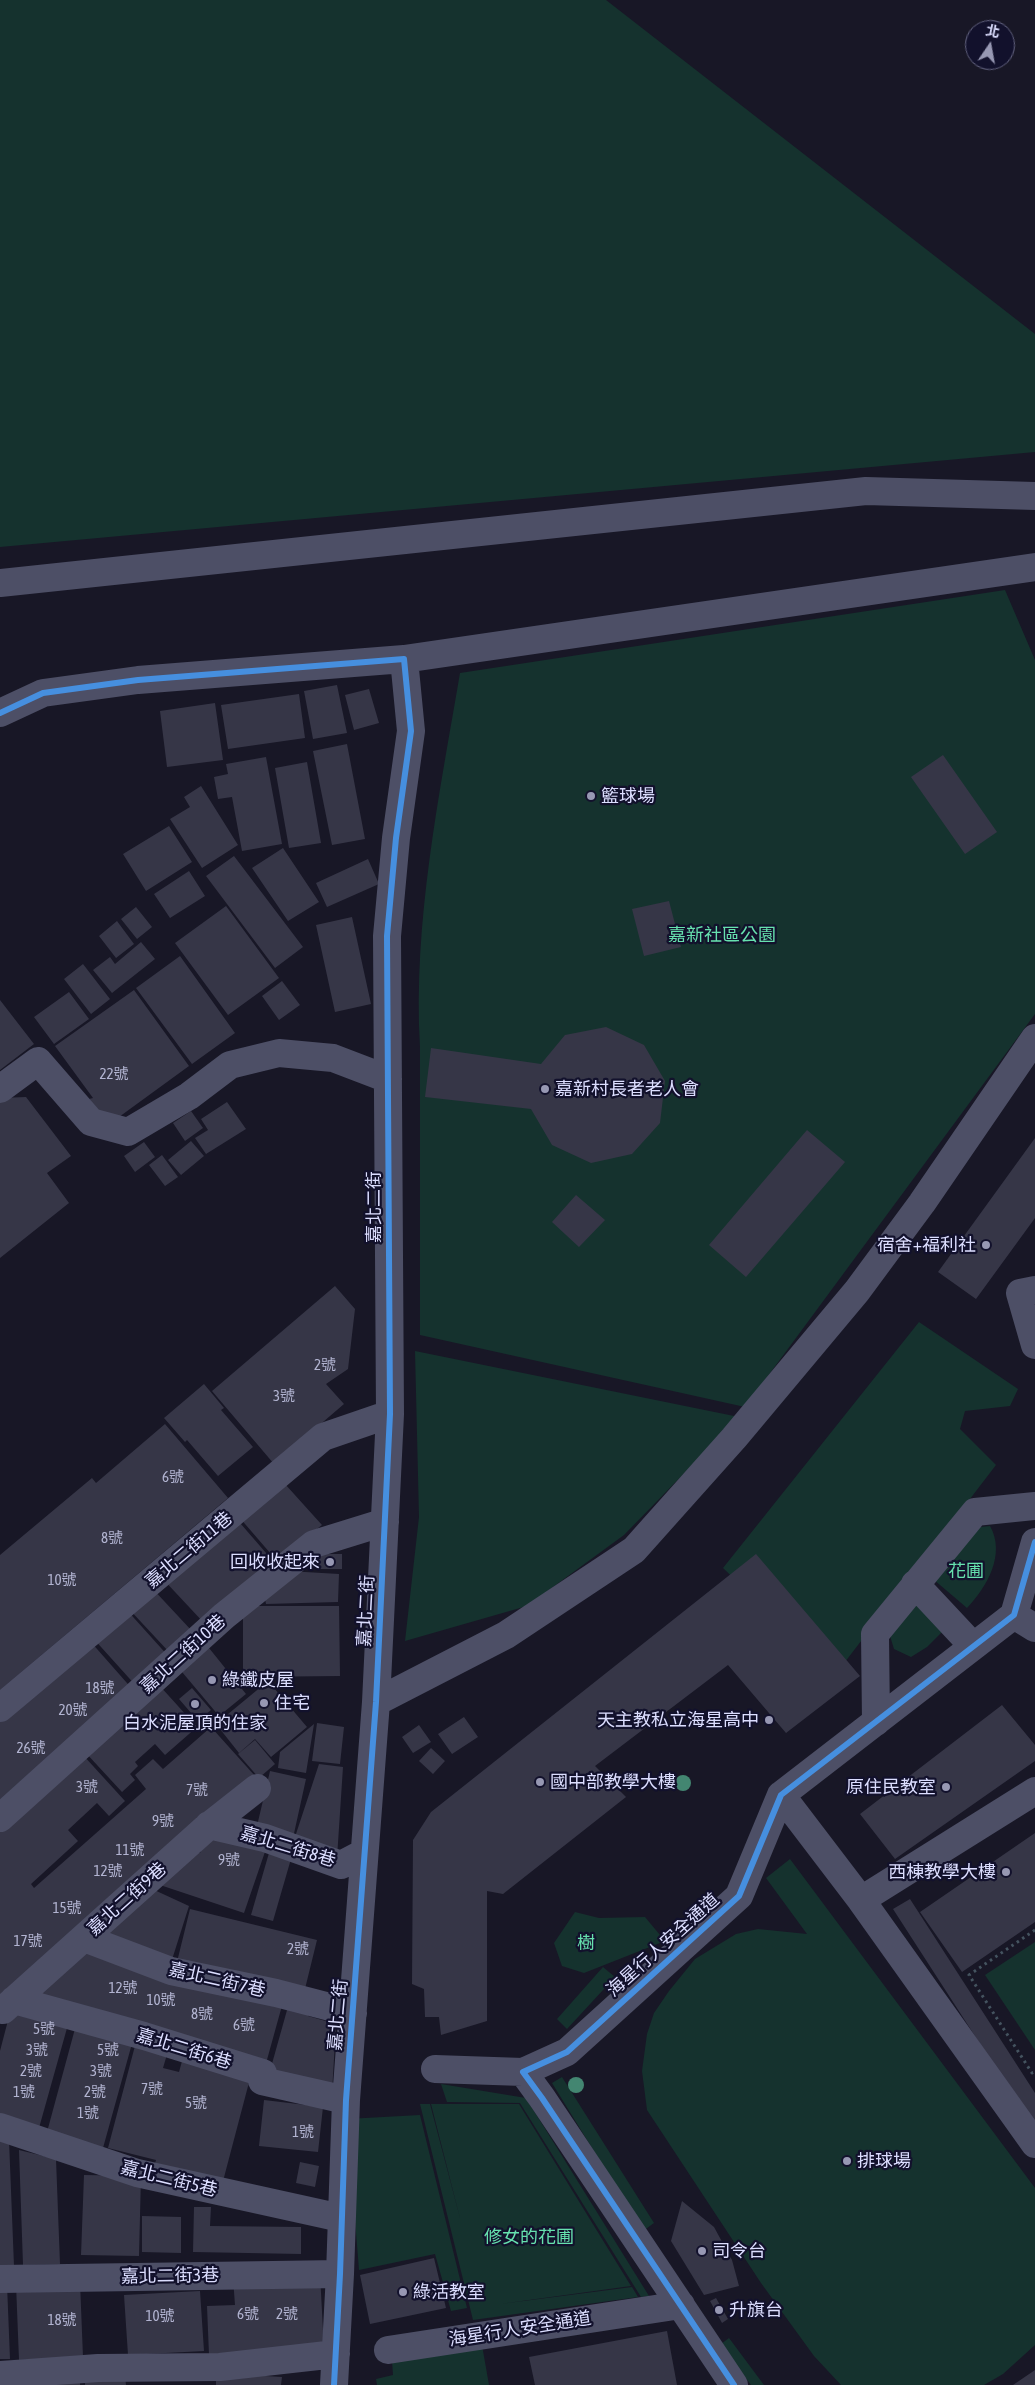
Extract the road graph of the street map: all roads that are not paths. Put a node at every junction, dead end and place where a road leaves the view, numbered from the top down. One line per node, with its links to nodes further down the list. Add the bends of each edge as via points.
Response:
1 (1035, 496): 3 (street, via 866,491)
2 (1035, 567): 4 (street)
3 (0, 583)
4 (404, 659): 5 (street, via 138,680 44,693); 7 (street, 嘉北二街, via 410,731 387,936)
5 (0, 713)
6 (1035, 1038): 18 (street, via 922,1203 857,1291 734,1438 634,1550 506,1635)
7 (388, 1079): 8 (street, via 333,1058 279,1054 230,1065 189,1096 128,1132 91,1122 38,1061); 11 (street, 嘉北二街)
8 (0, 1089)
9 (1035, 1290): 10 (street, via 1020,1293)
10 (1035, 1345)
11 (390, 1414): 13 (street, 嘉北二街); 19 (street, 嘉北二街11巷, via 323,1437)
12 (1035, 1506): 15 (street, via 974,1512)
13 (385, 1522): 18 (street, 嘉北二街); 24 (street, 嘉北二街10巷, via 314,1544 224,1616)
14 (1035, 1542): 16 (street, 海星行人安全通道)
15 (915, 1584): 17 (street); 20 (street, via 876,1634)
16 (1024, 1621): 17 (street, 海星行人安全通道)
17 (973, 1646): 20 (street, 海星行人安全通道)
18 (376, 1702): 26 (street, 嘉北二街)
19 (0, 1708)
20 (876, 1722): 23 (street, 海星行人安全通道)
21 (257, 1788): 25 (street, 嘉北二街9巷)
22 (1035, 1791): 27 (street)
23 (781, 1795): 27 (street); 32 (street, 海星行人安全通道, via 739,1896 568,2052)
24 (0, 1818)
25 (209, 1825): 26 (street, 嘉北二街8巷, via 264,1838 341,1865); 28 (street, 嘉北二街9巷)
26 (364, 1853): 30 (street, 嘉北二街)
27 (861, 1900): 35 (street)
28 (84, 1938): 29 (street, 嘉北二街9巷); 30 (street, 嘉北二街7巷, via 171,1970)
29 (7, 2007): 33 (street, 嘉北二街6巷, via 144,2036 263,2073 262,2081)
30 (353, 2013): 33 (street, 嘉北二街)
31 (435, 2069): 32 (street, 海星行人安全通道)
32 (523, 2072): 39 (street)
33 (346, 2100): 36 (street, 嘉北二街)
34 (0, 2127): 36 (street, 嘉北二街5巷, via 137,2173)
35 (1035, 2144)
36 (340, 2218): 37 (street, 嘉北二街)
37 (340, 2274): 38 (street, 嘉北二街3巷); 41 (street, 嘉北二街)
38 (0, 2279)
39 (681, 2305): 40 (street, 海星行人安全通道); 44 (street)
40 (388, 2350)
41 (336, 2354): 42 (street, via 220,2367 98,2368); 43 (street, 嘉北二街)
42 (0, 2375)
43 (334, 2385)
44 (734, 2385)

